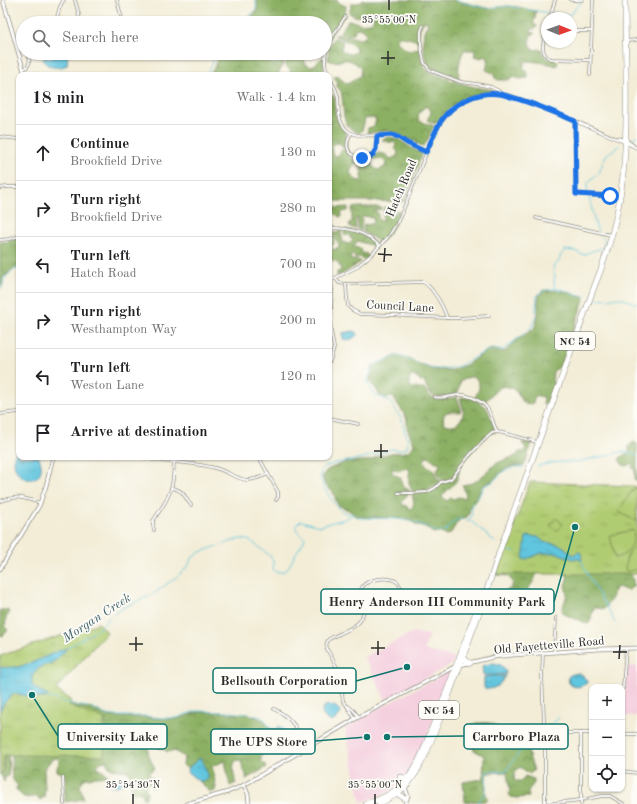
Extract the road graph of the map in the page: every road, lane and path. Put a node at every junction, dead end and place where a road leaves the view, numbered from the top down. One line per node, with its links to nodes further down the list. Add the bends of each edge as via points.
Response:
1 (64, 0): 12 (street)
2 (74, 0): 13 (street)
3 (117, 0): 14 (street)
4 (555, 0): 11 (street)
5 (571, 0): 6 (street)
6 (582, 0)
7 (593, 0): 18 (street)
8 (624, 0): 21 (highway, NC 54)
9 (4, 2): 10 (street); 22 (street)
10 (0, 5)
11 (552, 12)
12 (58, 16)
13 (79, 16)
14 (120, 16)
15 (345, 17): 19 (street)
16 (423, 26): 33 (street, via 421,46 426,67 461,82 491,87 499,90)
17 (577, 31): 18 (street)
18 (591, 31): 27 (street)
19 (332, 37)
20 (637, 40): 21 (street)
21 (625, 41): 39 (highway, NC 54)
22 (16, 42)
23 (543, 48): 27 (street, via 544,54 551,59)
24 (21, 60): 28 (street)
25 (29, 60): 28 (street, via 28,67)
26 (325, 60): 30 (street)
27 (590, 60): 31 (street)
28 (24, 69): 29 (street)
29 (24, 72)
30 (327, 72)
31 (590, 75)
32 (332, 83): 35 (street, via 338,96 339,117 344,128)
33 (500, 94): 34 (street, Hatch Road); 41 (street, Hatch Road, via 477,95 459,103 441,121)
34 (575, 121): 39 (street, Hatch Road); 44 (street, via 576,194)
35 (351, 133): 36 (street); 36 (street, via 347,147 355,156 362,158 372,156 376,149)
36 (377, 136): 41 (street, via 392,135)
37 (0, 137): 38 (street)
38 (16, 139)
39 (626, 142): 40 (street, Hatch Road); 44 (highway, NC 54)
40 (636, 147)
41 (426, 152): 50 (street, Hatch Road, via 400,216)
42 (16, 187): 43 (street)
43 (0, 188)
44 (620, 198): 47 (highway, NC 54)
45 (536, 218): 47 (street)
46 (332, 228): 50 (street, via 351,229 362,233)
47 (612, 235): 64 (highway, NC 54)
48 (16, 237): 49 (street)
49 (0, 240)
50 (380, 246): 51 (street, Hatch Road, via 355,268)
51 (335, 278): 52 (street, Hatch Road); 53 (street, via 339,283)
52 (332, 279)
53 (346, 284): 55 (street, via 423,282 428,285 444,308); 55 (street, Council Lane, via 348,304 356,312)
54 (489, 316): 55 (street, Council Lane)
55 (447, 318)
56 (332, 337): 57 (street)
57 (332, 354)
58 (434, 397): 63 (street, via 445,398 460,394 480,401 488,408)
59 (16, 412): 60 (street)
60 (0, 414)
61 (332, 418): 62 (street)
62 (358, 424)
63 (497, 432): 64 (street); 71 (street, via 483,441 451,479 441,482 427,492)
64 (539, 442): 77 (highway, NC 54)
65 (53, 460): 74 (street)
66 (152, 460): 68 (street)
67 (261, 460): 69 (street)
68 (174, 462): 69 (street, via 211,466 244,479 254,479); 70 (street)
69 (268, 474): 72 (street, via 278,492)
70 (171, 488): 75 (street, via 182,492); 76 (street, via 153,521)
71 (398, 493)
72 (276, 500)
73 (0, 501): 74 (street, via 21,497)
74 (40, 503): 78 (street)
75 (191, 505)
76 (154, 530)
77 (502, 544): 85 (highway, NC 54); 87 (highway, NC 54)
78 (0, 569)
79 (406, 603): 92 (street, via 399,584 394,580 387,578 367,582 362,586 360,594 363,611 361,619 354,626 327,641 327,650 343,681 343,701)
80 (556, 618): 83 (street)
81 (626, 648): 82 (street, Old Fayetteville Road); 83 (street, Old Fayetteville Road); 90 (street)
82 (637, 648)
83 (554, 652): 84 (street, Old Fayetteville Road)
84 (542, 653): 86 (street, Old Fayetteville Road, via 497,656); 93 (street)
85 (464, 655): 86 (highway, via 465,660); 87 (highway, NC 54)
86 (470, 663): 87 (street, Old Fayetteville Road)
87 (458, 665): 88 (street, Old Fayetteville Road); 89 (highway, NC 54); 105 (highway, NC 54, via 426,754 416,773)
88 (447, 670): 89 (highway); 92 (street, Old Fayetteville Road)
89 (452, 676): 103 (highway, NC 54, via 421,755)
90 (624, 684)
91 (274, 709): 98 (street, via 291,721 297,729)
92 (357, 718): 98 (street, Old Fayetteville Road)
93 (545, 733): 94 (street); 114 (street)
94 (581, 733): 95 (street); 107 (street)
95 (589, 734)
96 (625, 734): 97 (street)
97 (637, 734)
98 (304, 749): 104 (street, Old Fayetteville Road)
99 (625, 771): 100 (street)
100 (637, 773)
101 (63, 777): 109 (street)
102 (400, 777): 103 (highway)
103 (408, 778): 105 (highway, NC 54)
104 (244, 785): 110 (street, Old Fayetteville Road); 111 (street)
105 (403, 786): 106 (highway, NC 54); 108 (street); 112 (highway, NC 54)
106 (395, 795): 108 (highway, via 400,795); 113 (highway, NC 54)
107 (581, 800): 114 (street); 115 (street); 116 (street, via 607,796)
108 (405, 801)
109 (64, 804)
110 (186, 804)
111 (249, 804)
112 (366, 804)
113 (379, 804)
114 (545, 804)
115 (581, 804)
116 (624, 804)

